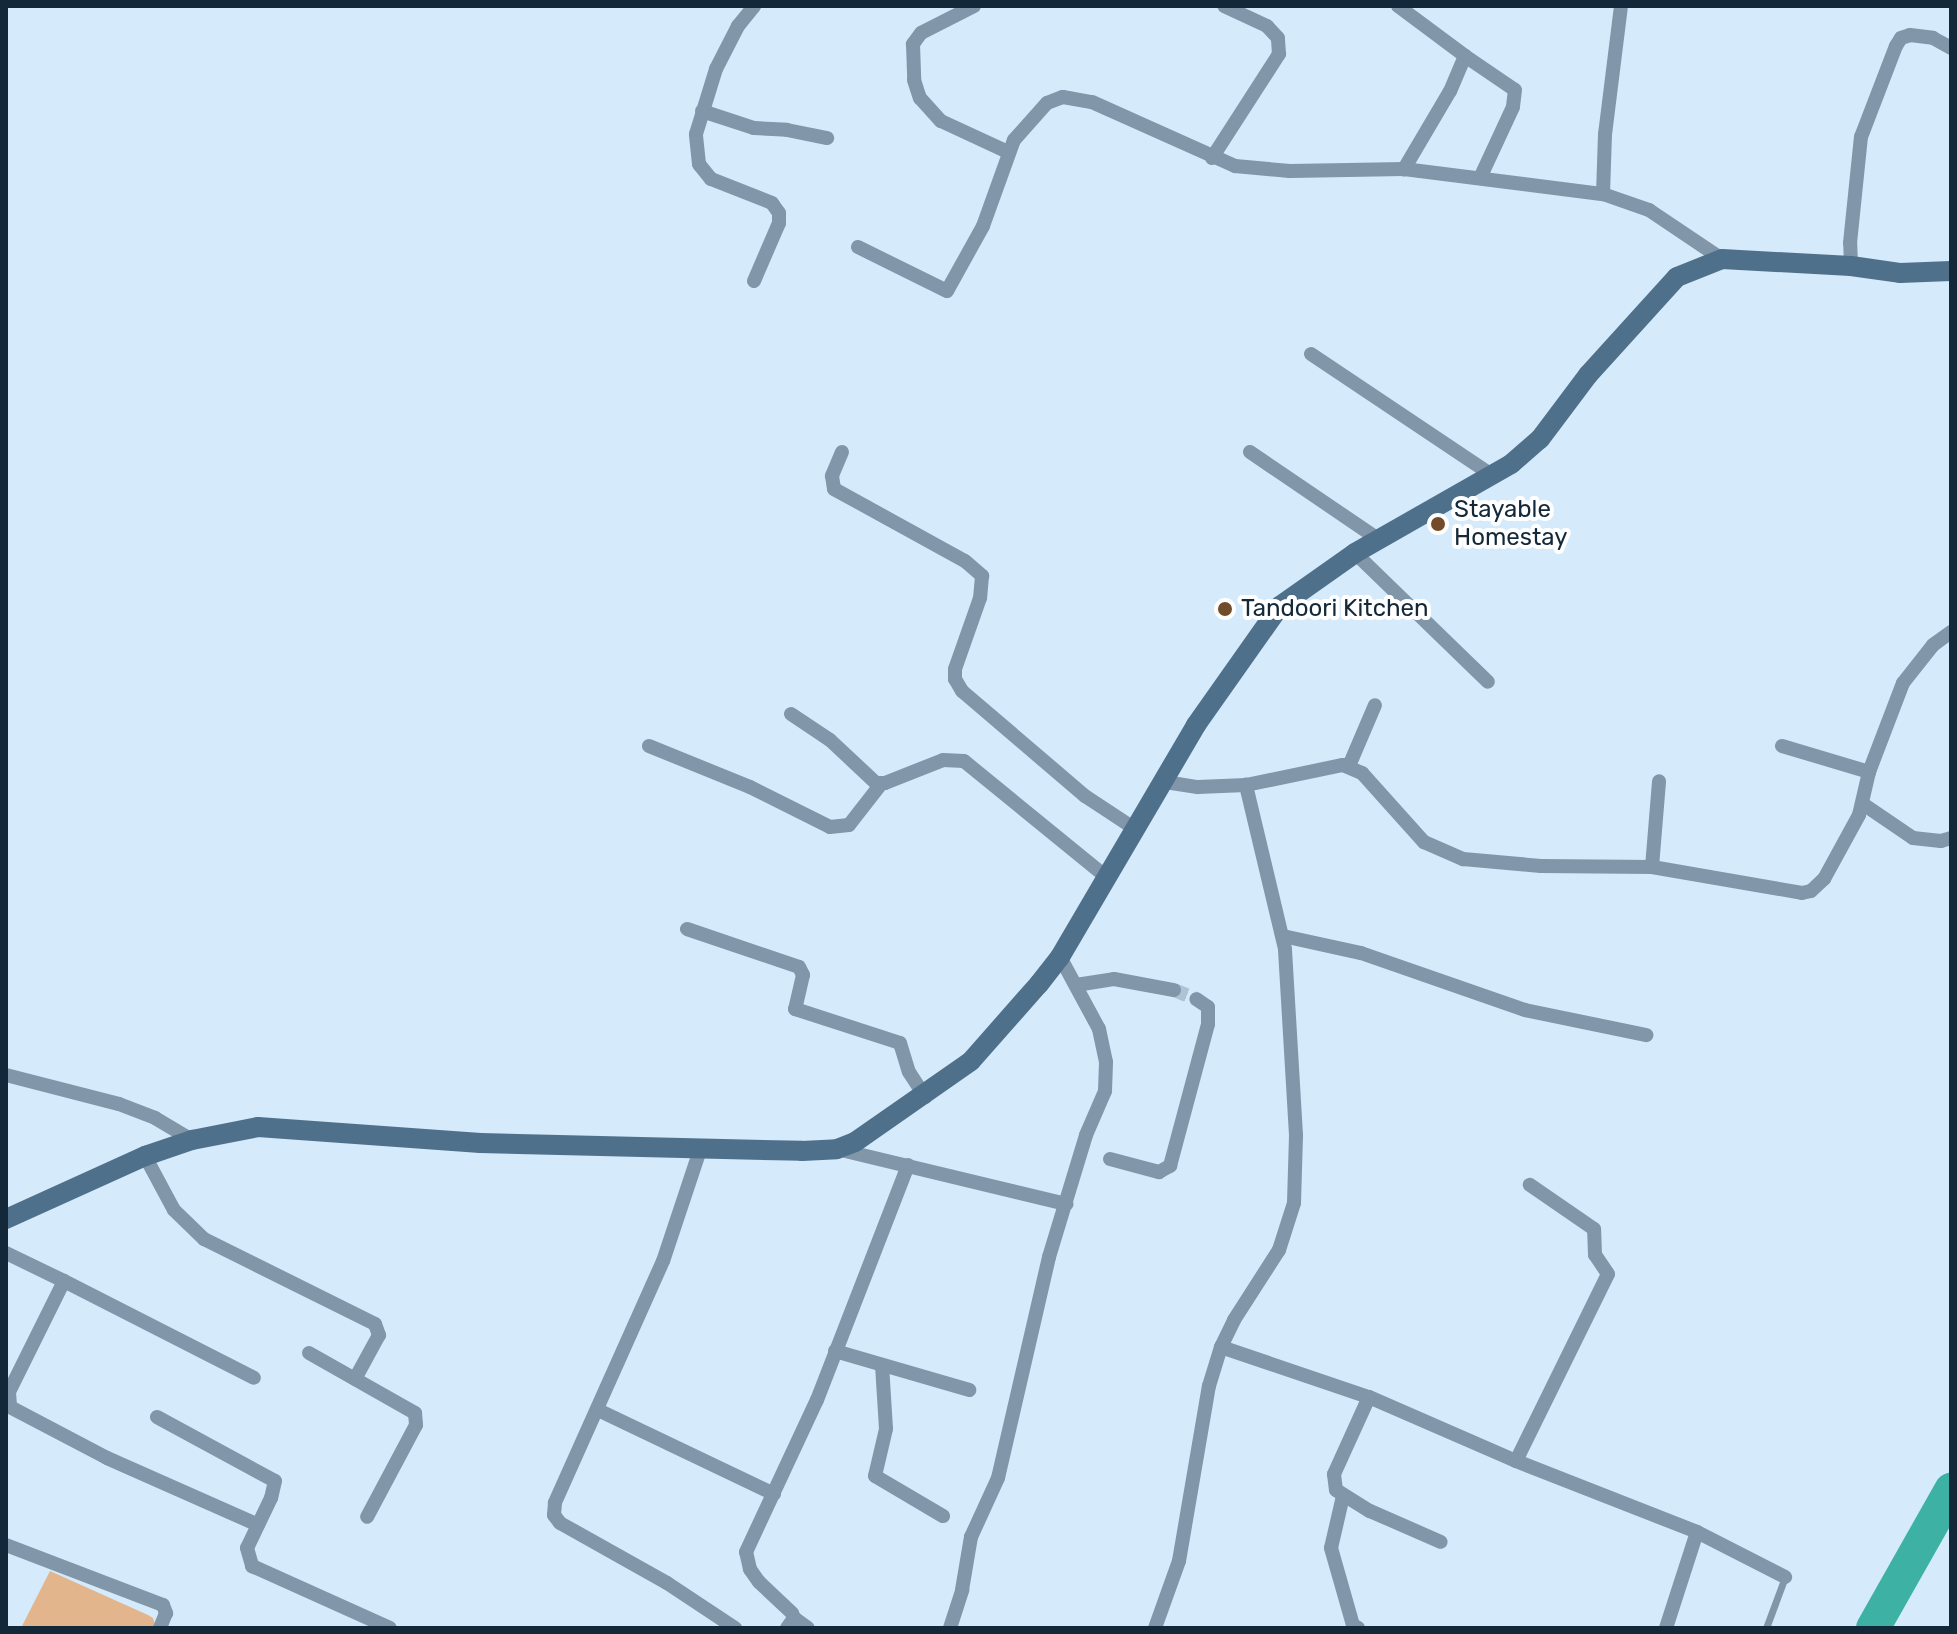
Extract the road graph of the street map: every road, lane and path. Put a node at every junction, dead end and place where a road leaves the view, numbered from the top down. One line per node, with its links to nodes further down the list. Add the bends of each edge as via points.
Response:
1 (754, 6): 8 (street, via 716,69)
2 (974, 6): 10 (street, via 921,33 913,44 914,80 920,98 941,121)
3 (1224, 6): 11 (street, via 1267,26 1278,38 1279,54)
4 (1398, 6): 7 (street)
5 (1621, 6): 14 (street)
6 (1951, 48): 17 (street, via 1933,38 1910,35 1896,46 1861,137)
7 (1465, 56): 12 (street); 13 (street, via 1515,90 1513,107)
8 (702, 111): 9 (street, via 754,128); 19 (street, via 696,134 703,171 772,203 779,213)
9 (827, 138)
10 (1008, 152): 11 (street, via 1047,103 1063,97 1092,102); 15 (street, via 983,226 947,291)
11 (1212, 158): 12 (street, via 1235,166 1290,171)
12 (1404, 169): 13 (street)
13 (1480, 178): 14 (street)
14 (1603, 194): 16 (street, via 1649,210)
15 (858, 247)
16 (1722, 259): 17 (street); 23 (street, via 1695,268 1661,291 1540,439)
17 (1851, 266): 18 (street, via 1900,273)
18 (1951, 271)
19 (754, 281)
20 (1311, 354): 23 (street)
21 (842, 452): 39 (street, via 832,476 834,489 965,561 982,576 980,598 955,669 962,691 1073,787)
22 (1250, 452): 24 (street)
23 (1492, 475): 24 (street)
24 (1378, 539): 25 (street)
25 (1355, 553): 27 (street); 35 (street, via 1302,588 1263,626 1196,725)
26 (1951, 632): 33 (street, via 1933,645 1903,683)
27 (1488, 682)
28 (1375, 705): 32 (street)
29 (791, 714): 36 (street)
30 (649, 746): 36 (street, via 830,827 849,825)
31 (1782, 746): 33 (street)
32 (1349, 766): 37 (street); 41 (street, via 1362,773 1424,842 1463,859)
33 (1869, 772): 38 (street)
34 (1659, 781): 41 (street)
35 (1165, 782): 37 (street); 39 (street)
36 (881, 784): 42 (street, via 943,760 964,761)
37 (1246, 785): 44 (street)
38 (1863, 804): 40 (street, via 1913,838); 41 (street, via 1824,879 1811,891 1787,892)
39 (1135, 829): 42 (street)
40 (1951, 838)
41 (1652, 867)
42 (1106, 877): 45 (street)
43 (687, 929): 51 (street, via 799,967 803,975 795,1009 900,1043 909,1072)
44 (1283, 936): 49 (street, via 1361,953 1525,1010); 63 (street, via 1296,1135 1294,1203 1279,1250)
45 (1060, 957): 46 (street); 51 (street, via 991,1041)
46 (1076, 985): 47 (street, via 1114,979); 59 (street, via 1099,1029 1105,1091)
47 (1174, 990)
48 (1196, 999): 56 (street, via 1208,1007 1208,1024 1170,1166 1159,1172)
49 (1646, 1035)
50 (6, 1075): 52 (street, via 119,1104)
51 (925, 1097): 54 (street)
52 (192, 1140): 53 (street, via 258,1127 480,1143); 55 (street)
53 (701, 1147): 54 (street); 71 (street, via 663,1261)
54 (837, 1149): 57 (street)
55 (145, 1156): 60 (street); 68 (street, via 174,1210 204,1239 375,1324 379,1335)
56 (1110, 1159)
57 (908, 1165): 59 (street); 64 (street)
58 (1530, 1185): 73 (street, via 1594,1229 1595,1255 1608,1274)
59 (1066, 1204): 88 (street, via 1032,1321 998,1478 971,1537)
60 (6, 1219)
61 (6, 1253): 62 (street)
62 (64, 1281): 67 (street); 78 (street, via 9,1392 10,1407 107,1458)
63 (1221, 1347): 70 (street); 89 (street, via 1209,1386 1179,1561)
64 (835, 1351): 66 (street); 74 (street)
65 (309, 1353): 68 (street)
66 (882, 1365): 69 (street); 76 (street, via 886,1429 875,1476)
67 (254, 1378)
68 (355, 1379): 77 (street, via 411,1409 417,1419)
69 (969, 1390)
70 (1369, 1397): 73 (street); 75 (street, via 1334,1474 1336,1490)
71 (598, 1410): 74 (street); 86 (street, via 555,1503 556,1520)
72 (157, 1417): 78 (street, via 275,1481)
73 (1516, 1461): 79 (street)
74 (774, 1494): 83 (street, via 750,1538 746,1559 759,1582 790,1609)
75 (1343, 1496): 80 (street); 90 (street, via 1331,1548)
76 (943, 1516)
77 (367, 1517)
78 (258, 1525): 85 (street, via 247,1548 252,1566)
79 (1697, 1532): 82 (street); 91 (street)
80 (1441, 1542)
81 (6, 1545): 84 (street, via 163,1605 166,1613)
82 (1785, 1577): 92 (lane)
83 (790, 1623): 87 (street)
84 (160, 1628)
85 (390, 1628)
86 (735, 1628)
87 (808, 1628)
88 (950, 1628)
89 (1155, 1628)
90 (1358, 1628)
91 (1666, 1628)
92 (1766, 1628)

